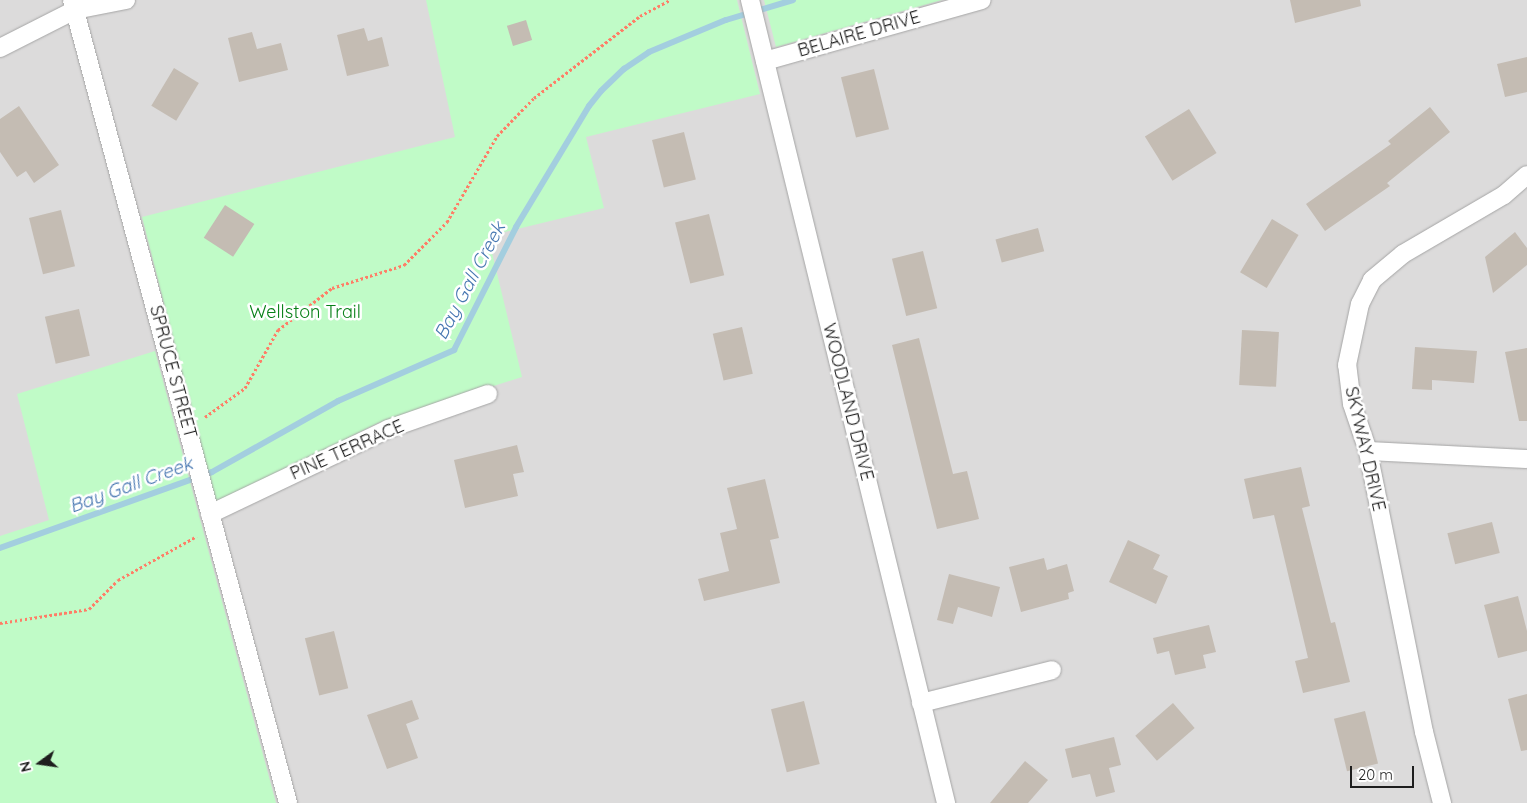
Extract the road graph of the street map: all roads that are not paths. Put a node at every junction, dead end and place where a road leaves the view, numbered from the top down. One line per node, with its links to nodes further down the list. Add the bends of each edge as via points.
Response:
1 (126, 0): 4 (street)
2 (750, 0): 6 (street, WOODLAND DRIVE)
3 (982, 0): 6 (street, BELAIRE DRIVE)
4 (74, 5): 5 (street); 11 (street, SPRUCE STREET)
5 (0, 48)
6 (765, 61): 13 (street, WOODLAND DRIVE)
7 (1527, 175): 9 (street, SKYWAY DRIVE, via 1504,195 1404,254 1372,280 1360,304 1347,365 1352,404)
8 (488, 394): 11 (street, PINE TERRACE, via 388,429)
9 (1368, 451): 10 (street); 16 (street, SKYWAY DRIVE, via 1424,732)
10 (1527, 459)
11 (210, 515): 14 (street, SPRUCE STREET)
12 (1052, 670): 13 (street)
13 (922, 703): 15 (street, WOODLAND DRIVE)
14 (288, 803)
15 (946, 803)
16 (1442, 803)

